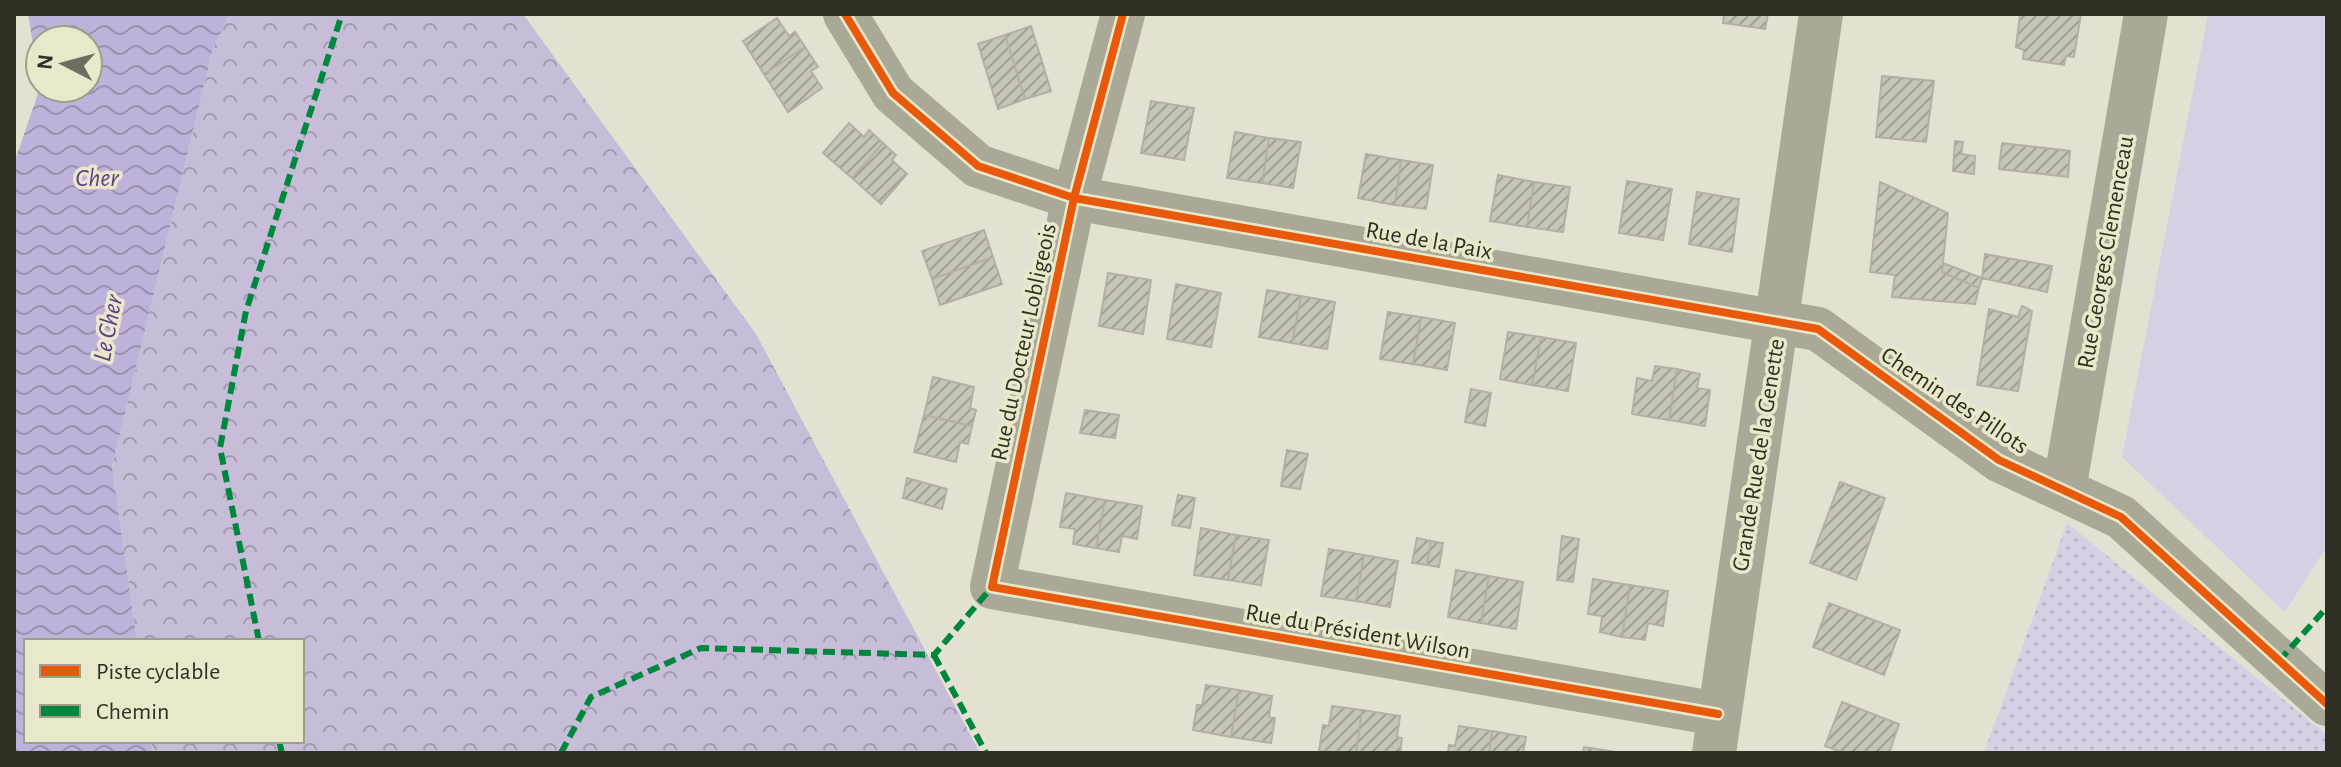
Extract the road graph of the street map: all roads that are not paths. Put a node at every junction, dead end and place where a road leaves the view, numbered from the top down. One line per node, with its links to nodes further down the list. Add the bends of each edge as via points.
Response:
1 (845, 14): 5 (street, Rue de la Paix, via 893,93 978,166)
2 (1123, 14): 5 (street, Rue du Docteur Lobligeois)
3 (1821, 14): 6 (street, Grande Rue de la Genette)
4 (2146, 14): 7 (street, Rue Georges Clemenceau)
5 (1074, 198): 6 (street, Rue de la Paix); 8 (street, Rue du Docteur Lobligeois)
6 (1778, 322): 7 (street, Chemin des Pillots, via 1818,329 1999,460); 10 (street, Grande Rue de la Genette)
7 (2064, 490): 9 (street, Chemin des Pillots, via 2121,517)
8 (992, 587): 10 (street, Rue du Président Wilson)
9 (2327, 704)
10 (1716, 734)

